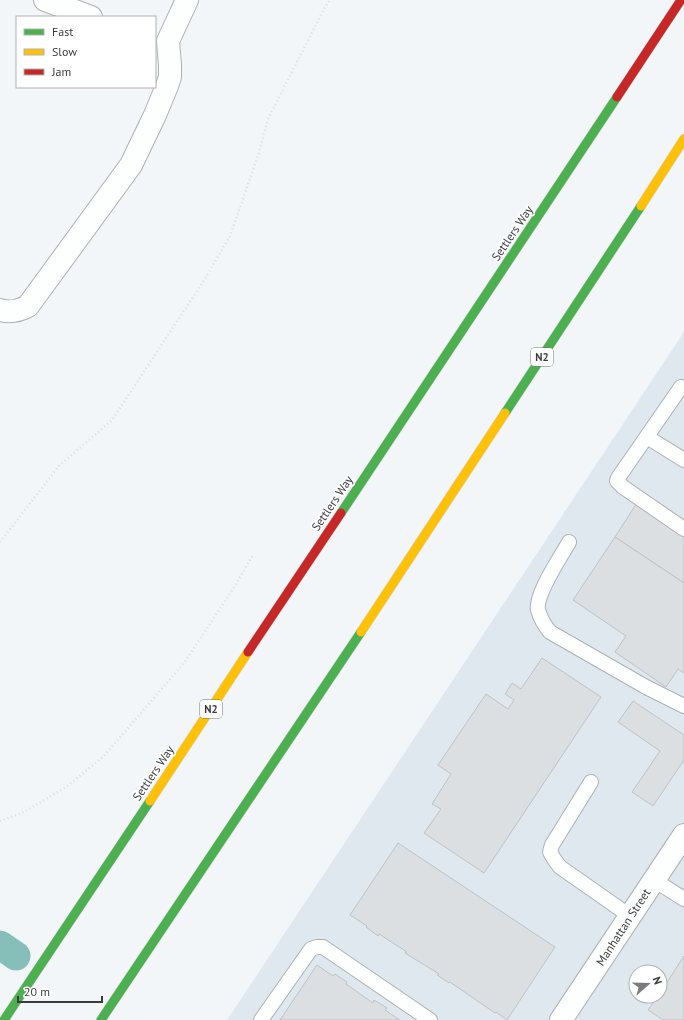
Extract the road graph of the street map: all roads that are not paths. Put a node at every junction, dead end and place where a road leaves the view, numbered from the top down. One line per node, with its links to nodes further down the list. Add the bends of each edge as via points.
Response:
1 (45, 0): 4 (street)
2 (187, 0): 5 (street)
3 (681, 0): 21 (highway, Settlers Way / N2)
4 (89, 16)
5 (162, 40): 8 (street, via 170,65 168,82 131,165 28,306 12,312)
6 (684, 139): 14 (highway, N2)
7 (584, 309): 14 (highway)
8 (0, 310)
9 (683, 387): 10 (lane)
10 (647, 437): 11 (lane); 12 (lane, via 617,481)
11 (684, 460)
12 (684, 530)
13 (570, 542): 15 (lane, via 539,595 538,609 545,626 550,632)
14 (399, 575): 22 (highway, N2)
15 (684, 706)
16 (590, 782): 20 (lane, via 550,852 560,867)
17 (684, 835): 18 (street, Manhattan Street)
18 (654, 880): 19 (lane); 20 (street, Manhattan Street)
19 (684, 899)
20 (630, 916): 25 (street, Manhattan Street)
21 (4, 1020)
22 (101, 1020)
23 (261, 1020): 24 (lane, via 311,949 323,947)
24 (430, 1020)
25 (561, 1020)

